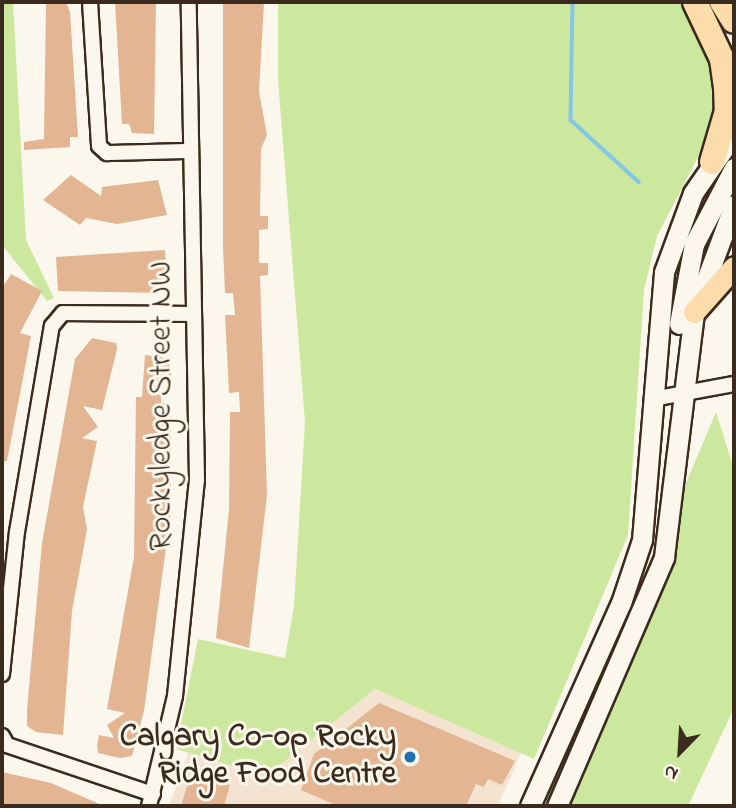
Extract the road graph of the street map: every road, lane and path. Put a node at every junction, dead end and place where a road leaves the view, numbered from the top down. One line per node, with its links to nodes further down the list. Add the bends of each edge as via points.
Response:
1 (90, 2): 7 (street, via 99,146 107,153)
2 (189, 2): 7 (street, Rockyledge Street NW)
3 (695, 2): 8 (highway, via 722,59 727,111)
4 (723, 2): 5 (highway)
5 (734, 21)
6 (734, 134): 8 (main road)
7 (188, 151): 12 (street, Rockyledge Street NW)
8 (723, 165): 13 (main road, via 694,244 679,324); 16 (main road, via 677,228 664,272)
9 (734, 205): 11 (main road)
10 (734, 267): 11 (main road)
11 (694, 312): 13 (main road)
12 (191, 314): 17 (street, via 63,313 52,326 17,532); 19 (street, Rockyledge Street NW, via 197,480 190,592)
13 (684, 363): 15 (main road)
14 (734, 384): 15 (street)
15 (682, 397): 16 (street); 21 (main road, via 664,557)
16 (652, 399): 20 (main road, via 642,540 621,603)
17 (2, 674)
18 (2, 736): 19 (street, via 7,745)
19 (151, 800)
20 (530, 806)
21 (558, 806)

